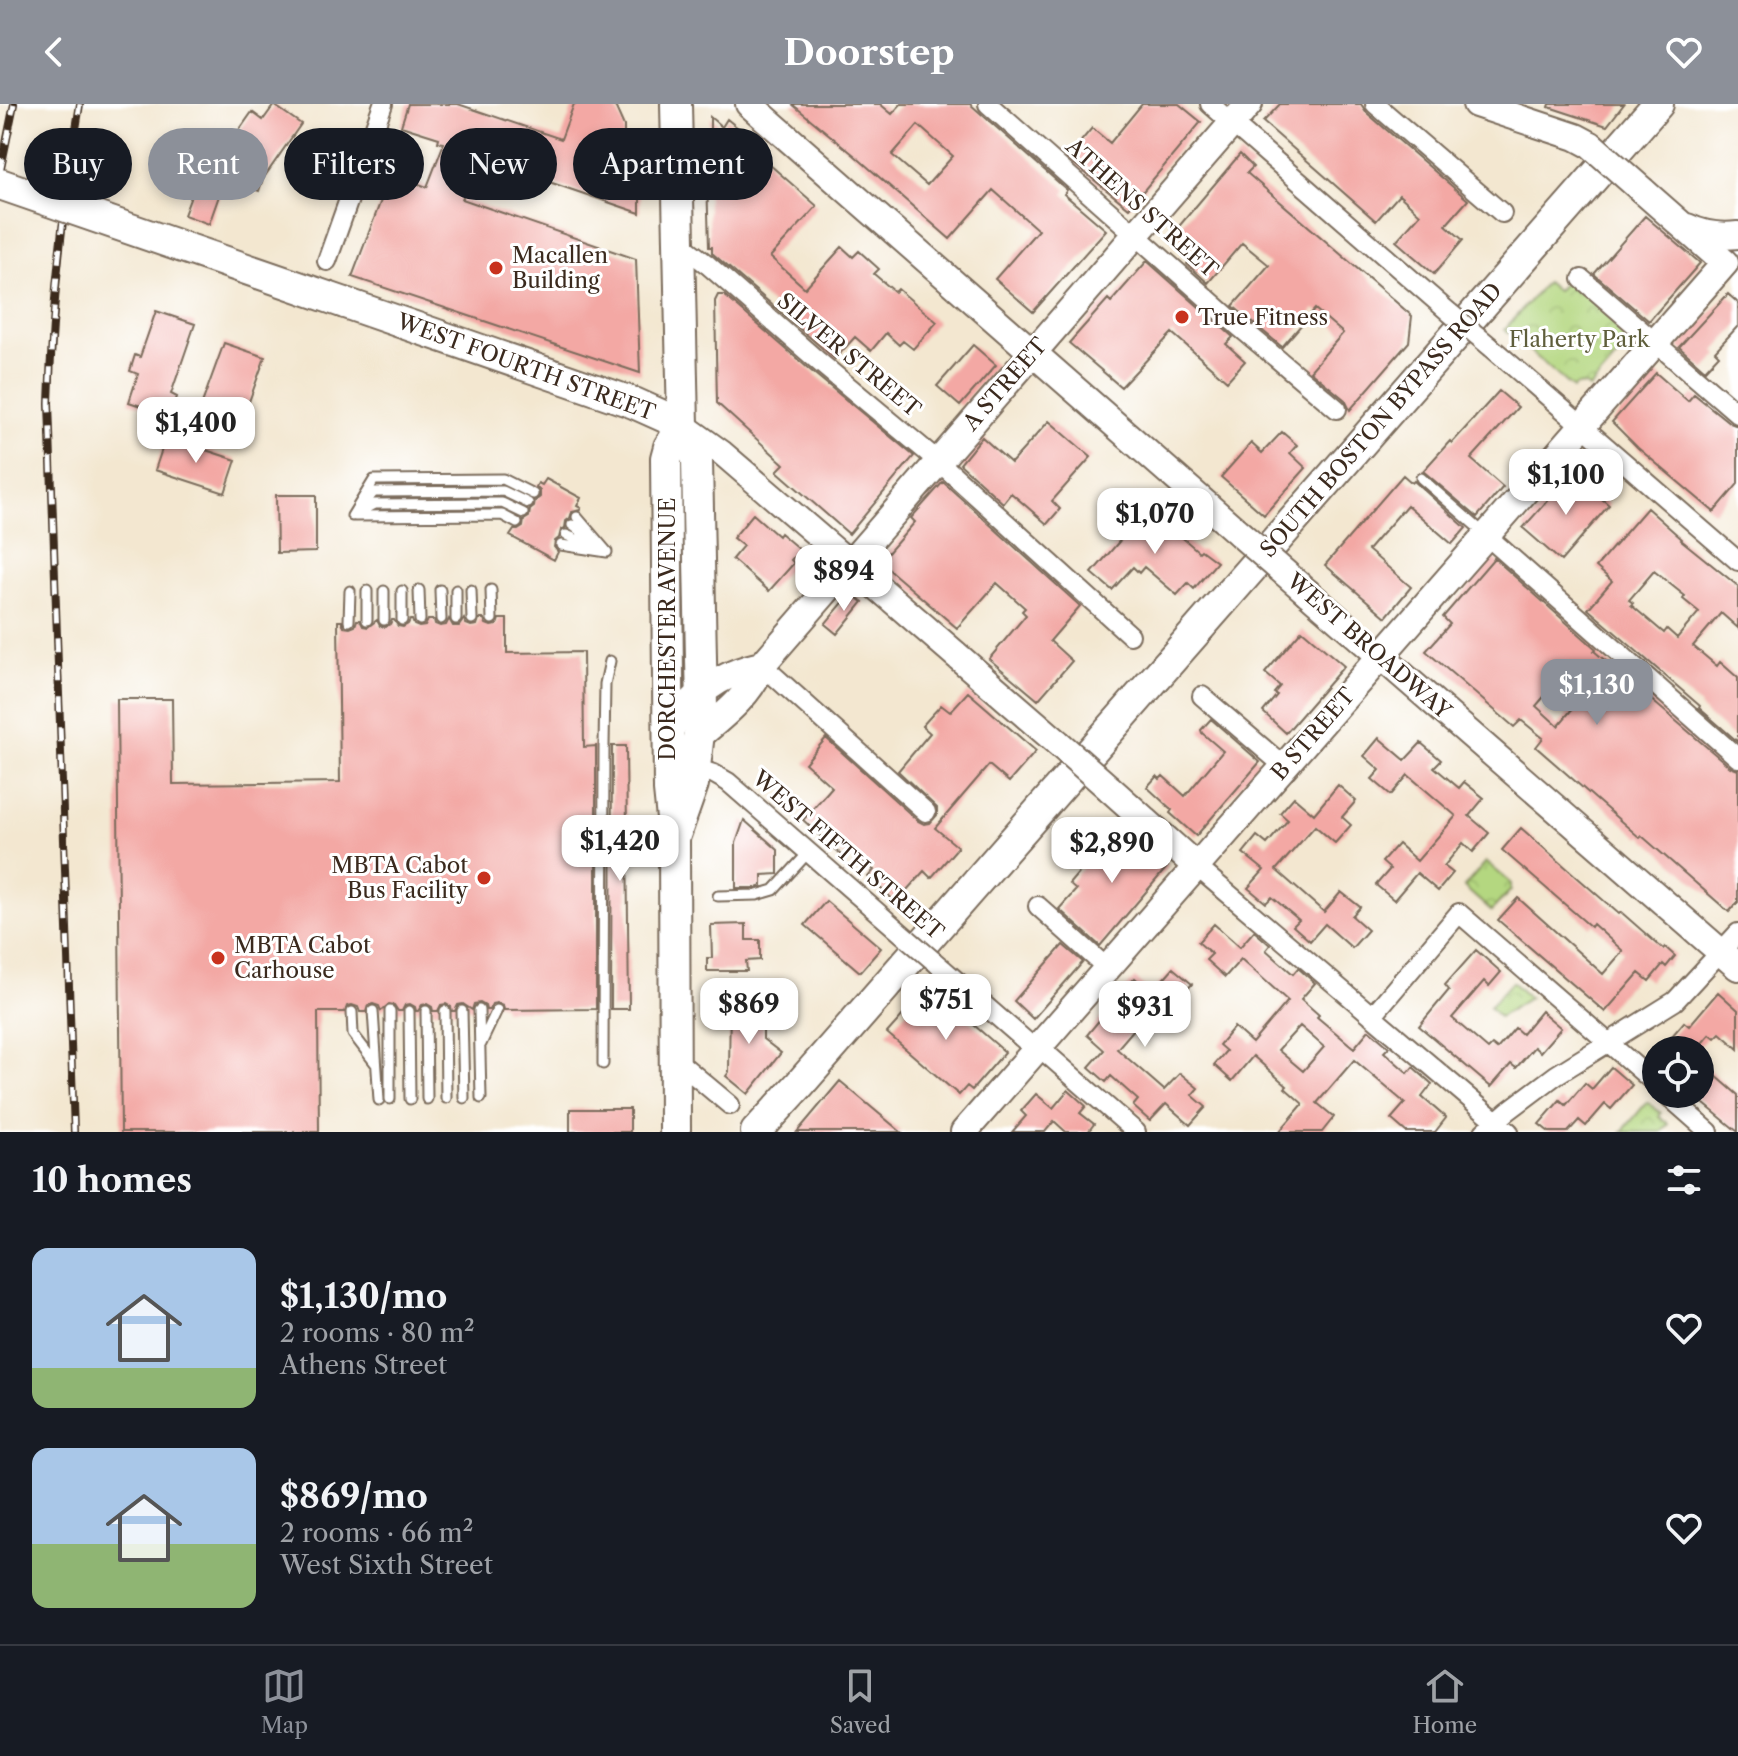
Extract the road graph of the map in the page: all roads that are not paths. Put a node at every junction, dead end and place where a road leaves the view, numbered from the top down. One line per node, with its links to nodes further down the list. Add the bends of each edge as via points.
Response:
1 (383, 104): 16 (street)
2 (676, 104): 15 (main road, DORCHESTER AVENUE)
3 (749, 104): 20 (main road, WEST BROADWAY)
4 (988, 104): 13 (street, ATHENS STREET)
5 (1210, 104): 9 (street)
6 (1375, 104): 11 (street)
7 (1476, 104): 12 (main road, bridge, via 1591,145)
8 (1658, 104): 103 (main road, SOUTH BOSTON BYPASS ROAD)
9 (1241, 114): 13 (main road, A STREET); 24 (street, bridge, via 1450,313)
10 (0, 184): 23 (main road, WEST FOURTH STREET, bridge, via 634,403)
11 (1502, 213)
12 (1671, 216): 14 (main road, via 1697,231); 17 (main road)
13 (1135, 235): 20 (main road, A STREET); 21 (street, ATHENS STREET)
14 (1738, 235)
15 (678, 242): 23 (main road, DORCHESTER AVENUE); 25 (street, SILVER STREET)
16 (327, 261)
17 (1732, 269): 19 (main road, B STREET)
18 (1582, 279): 19 (street)
19 (1656, 344): 22 (street); 24 (main road, B STREET)
20 (1033, 352): 25 (main road, A STREET); 57 (main road, WEST BROADWAY, bridge)
21 (1337, 409)
22 (1738, 414)
23 (683, 425): 37 (street, WEST FOURTH STREET); 60 (main road, DORCHESTER AVENUE, via 697,460); 62 (main road, DORCHESTER AVENUE, via 666,458)
24 (1582, 427): 33 (main road, B STREET); 36 (street)
25 (938, 461): 37 (main road, A STREET); 56 (street, SILVER STREET)
26 (1421, 478): 33 (lane)
27 (530, 499): 29 (lane, via 503,479 374,480)
28 (523, 513): 29 (lane, via 502,503 374,504)
29 (352, 516): 31 (lane, via 502,515)
30 (574, 521): 35 (lane)
31 (517, 523)
32 (566, 535): 35 (lane)
33 (1487, 536): 57 (main road, B STREET); 64 (street)
34 (561, 545): 35 (lane)
35 (607, 552)
36 (1738, 561)
37 (850, 563): 59 (main road, A STREET); 70 (main road, WEST FOURTH STREET, bridge)
38 (419, 590): 54 (lane)
39 (440, 590): 47 (lane)
40 (456, 590): 48 (lane)
41 (471, 590): 49 (lane)
42 (491, 590): 50 (lane)
43 (350, 591): 55 (lane)
44 (367, 591): 51 (lane)
45 (384, 591): 52 (lane)
46 (402, 591): 53 (lane)
47 (441, 619)
48 (456, 619)
49 (472, 619)
50 (492, 619)
51 (367, 620)
52 (384, 620)
53 (402, 620)
54 (420, 620)
55 (349, 621)
56 (1130, 635)
57 (1381, 657): 65 (main road, B STREET); 73 (main road, WEST BROADWAY)
58 (610, 661): 90 (lane, via 604,731)
59 (762, 665): 60 (main road, via 730,674); 63 (main road, A STREET, via 732,709); 67 (street)
60 (702, 692): 62 (main road); 63 (main road, DORCHESTER AVENUE)
61 (1202, 696): 65 (street)
62 (668, 735): 68 (main road, DORCHESTER AVENUE)
63 (698, 737): 66 (main road, DORCHESTER AVENUE)
64 (1738, 758)
65 (1285, 767): 70 (main road, B STREET)
66 (695, 768): 68 (main road, DORCHESTER AVENUE); 69 (street, WEST FIFTH STREET, via 723,779)
67 (926, 812)
68 (674, 838): 88 (main road, DORCHESTER AVENUE)
69 (808, 853): 71 (lane, via 774,890); 87 (street, WEST FIFTH STREET, bridge)
70 (1197, 867): 74 (main road, B STREET); 84 (street)
71 (718, 896)
72 (1038, 906): 74 (street)
73 (1732, 951): 85 (street, via 1675,1001)
74 (1108, 969): 87 (main road, B STREET)
75 (479, 1010): 86 (lane)
76 (497, 1010): 86 (lane)
77 (373, 1011): 89 (lane)
78 (390, 1011): 95 (lane)
79 (409, 1011): 96 (lane)
80 (426, 1011): 97 (lane)
81 (445, 1011): 92 (lane)
82 (462, 1011): 93 (lane)
83 (352, 1012): 89 (lane, via 353,1034)
84 (1372, 1016): 85 (street, via 1459,913); 101 (street)
85 (1609, 1042): 91 (street); 101 (street, via 1556,1075)
86 (480, 1047): 94 (lane)
87 (1037, 1049): 104 (main road, B STREET); 105 (street, WEST FIFTH STREET)
88 (675, 1059): 99 (street); 102 (main road, DORCHESTER AVENUE)
89 (376, 1064): 98 (lane)
90 (603, 1064)
91 (1642, 1071)
92 (446, 1098)
93 (464, 1098)
94 (481, 1098)
95 (390, 1099)
96 (410, 1099)
97 (427, 1099)
98 (379, 1100)
99 (730, 1105)
100 (1682, 1108): 106 (street)
101 (1497, 1128)
102 (675, 1132)
103 (756, 1132)
104 (964, 1132)
105 (1136, 1132)
106 (1709, 1132)

